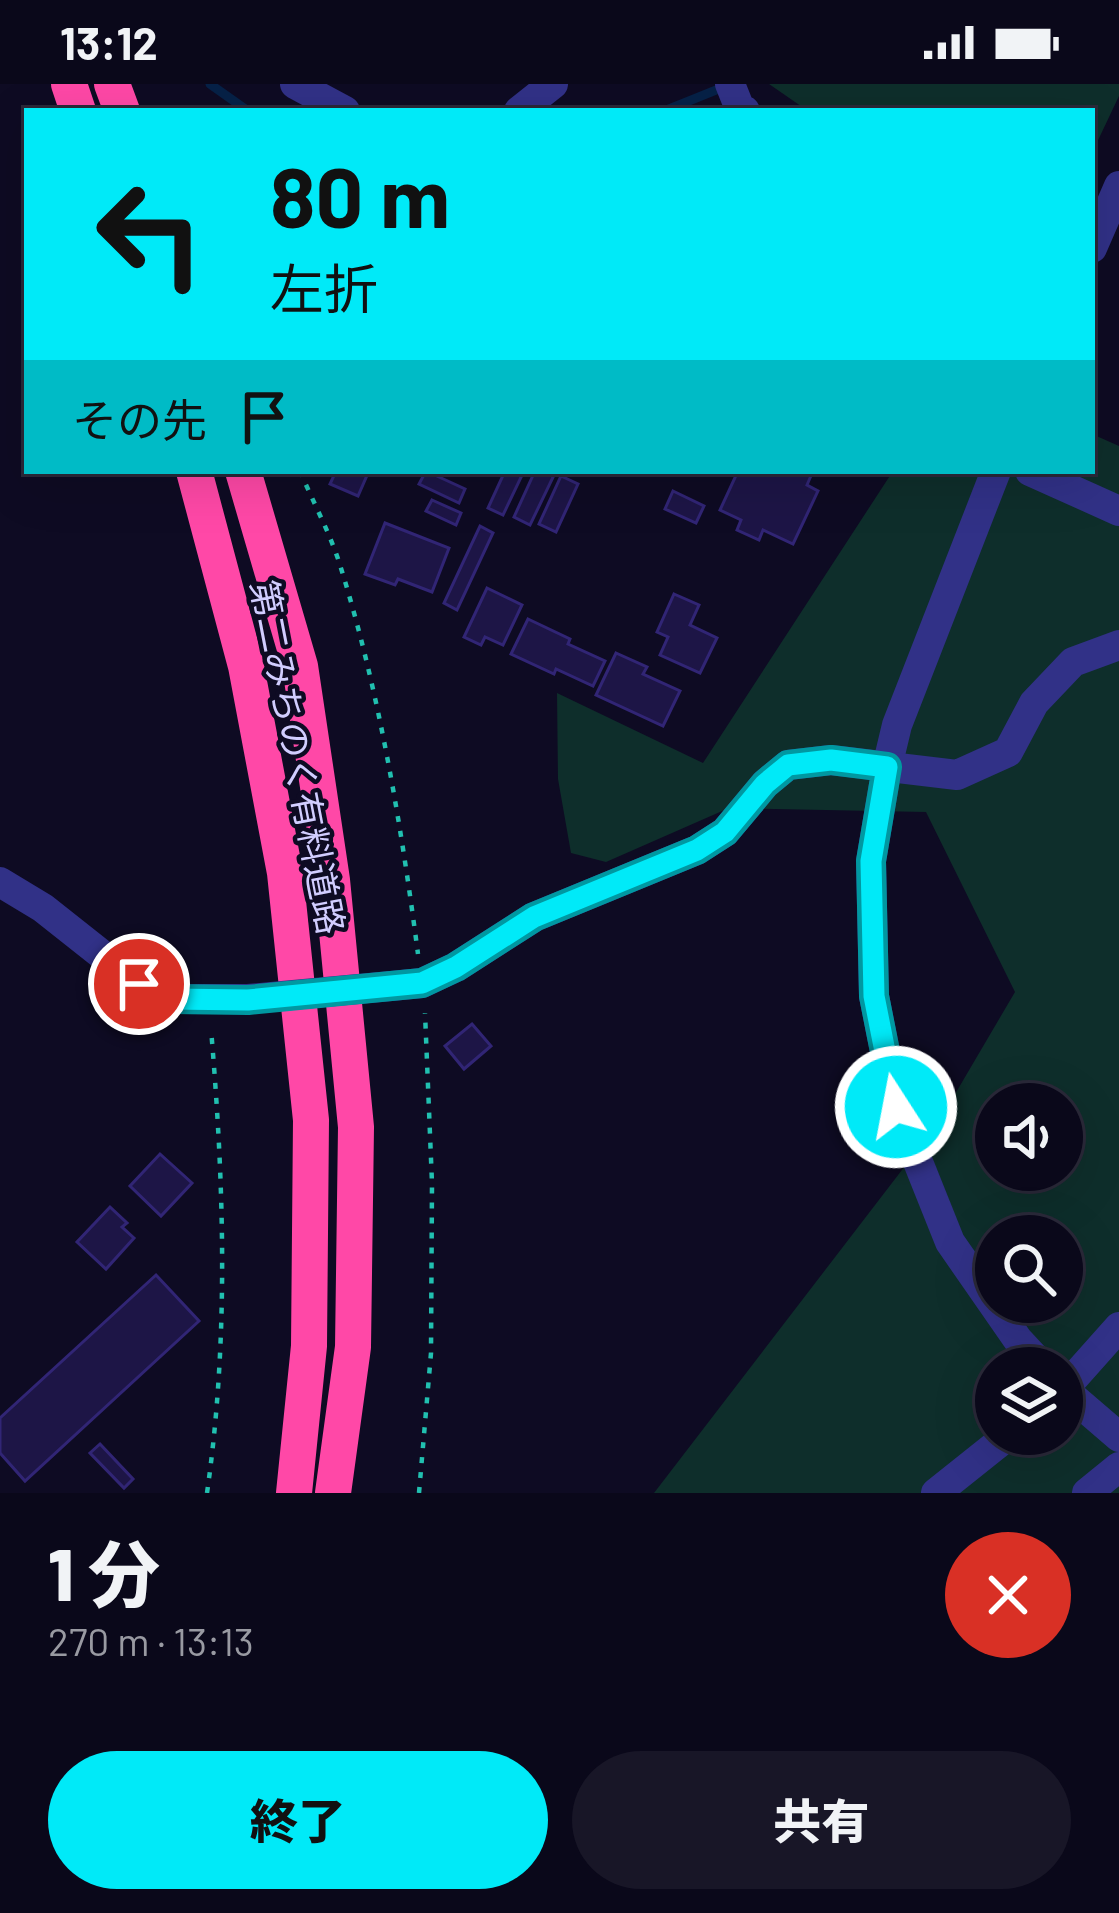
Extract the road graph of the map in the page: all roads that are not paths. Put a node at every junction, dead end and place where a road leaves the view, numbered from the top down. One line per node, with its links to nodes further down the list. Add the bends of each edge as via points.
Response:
1 (295, 84): 3 (street)
2 (553, 84): 4 (street)
3 (339, 108)
4 (522, 108)
5 (1119, 186): 6 (street)
6 (1095, 241)
7 (195, 474): 22 (highway, 第二みちのく有料道路, via 246,666 285,873 308,1097 309,1346)
8 (243, 474): 23 (highway, 第二みちのく有料道路, via 300,666 356,1127 352,1347)
9 (995, 474): 13 (street)
10 (1037, 474): 11 (street)
11 (1119, 511)
12 (1119, 645): 13 (street, via 1073,662 1034,704 1008,752 957,775)
13 (887, 767): 14 (street, bridge, via 788,765 697,850 534,917 422,983 171,999); 16 (street, via 871,861 874,996 896,1107 950,1242)
14 (0, 882)
15 (1119, 1327): 17 (street)
16 (1024, 1347)
17 (1083, 1361)
18 (1083, 1406): 19 (street)
19 (1119, 1437)
20 (984, 1455): 24 (street)
21 (1119, 1467): 25 (street)
22 (294, 1493)
23 (333, 1493)
24 (936, 1493)
25 (1087, 1493)

